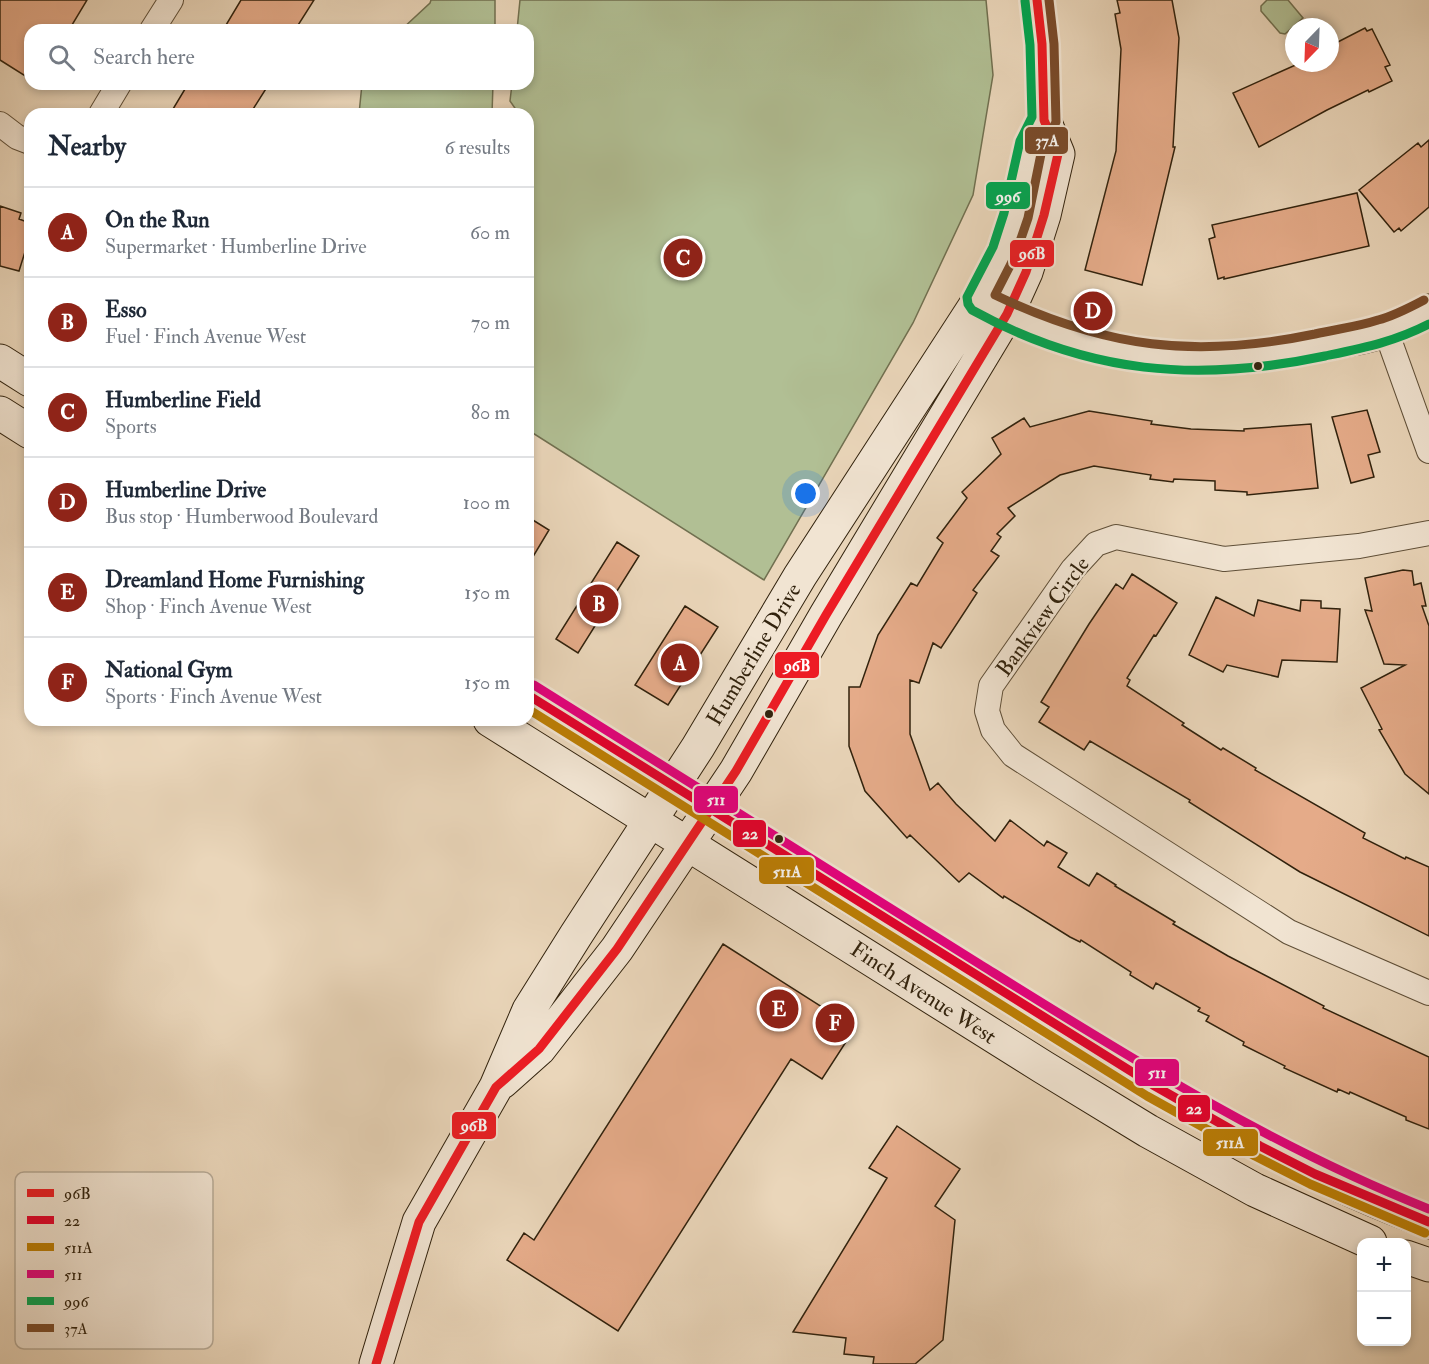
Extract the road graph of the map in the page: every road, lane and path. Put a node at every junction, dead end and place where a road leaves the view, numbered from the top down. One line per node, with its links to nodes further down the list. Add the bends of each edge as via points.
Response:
1 (171, 0): 3 (street)
2 (1036, 0): 8 (street, Humberline Drive, via 1042,44 1044,120 1031,145)
3 (156, 24)
4 (115, 90): 5 (street)
5 (105, 108)
6 (0, 124): 7 (street)
7 (24, 139)
8 (993, 307): 10 (street, via 1051,332 1117,351 1182,360 1287,352); 19 (street, Humberline Drive, via 800,576); 20 (street, Humberline Drive, via 826,615)
9 (1429, 311): 10 (street)
10 (1386, 331): 15 (street)
11 (0, 361): 12 (street)
12 (24, 376)
13 (0, 413): 14 (street)
14 (24, 428)
15 (1429, 451)
16 (1429, 533): 23 (street, Bankview Circle, via 1359,546 1224,559 1116,537 1096,544 1073,569 991,686 987,711 993,730 1013,755 1289,932)
17 (534, 698): 19 (street, Finch Avenue West)
18 (500, 726): 21 (street, Finch Avenue West)
19 (673, 785): 20 (street, Finch Avenue West); 21 (street, Humberline Drive)
20 (710, 809): 22 (street, Humberline Drive); 25 (street, Finch Avenue West, via 1174,1099 1302,1168)
21 (650, 820): 22 (street, Finch Avenue West); 24 (street, Humberline Drive, via 529,1010)
22 (687, 844): 24 (street, Humberline Drive, via 617,949 539,1049); 26 (street, Finch Avenue West, via 1148,1131 1256,1190)
23 (1429, 993)
24 (496, 1087): 29 (street, Humberline Drive, via 419,1222)
25 (1429, 1222)
26 (1361, 1238)
27 (1411, 1258): 28 (street)
28 (1429, 1265)
29 (376, 1364)

